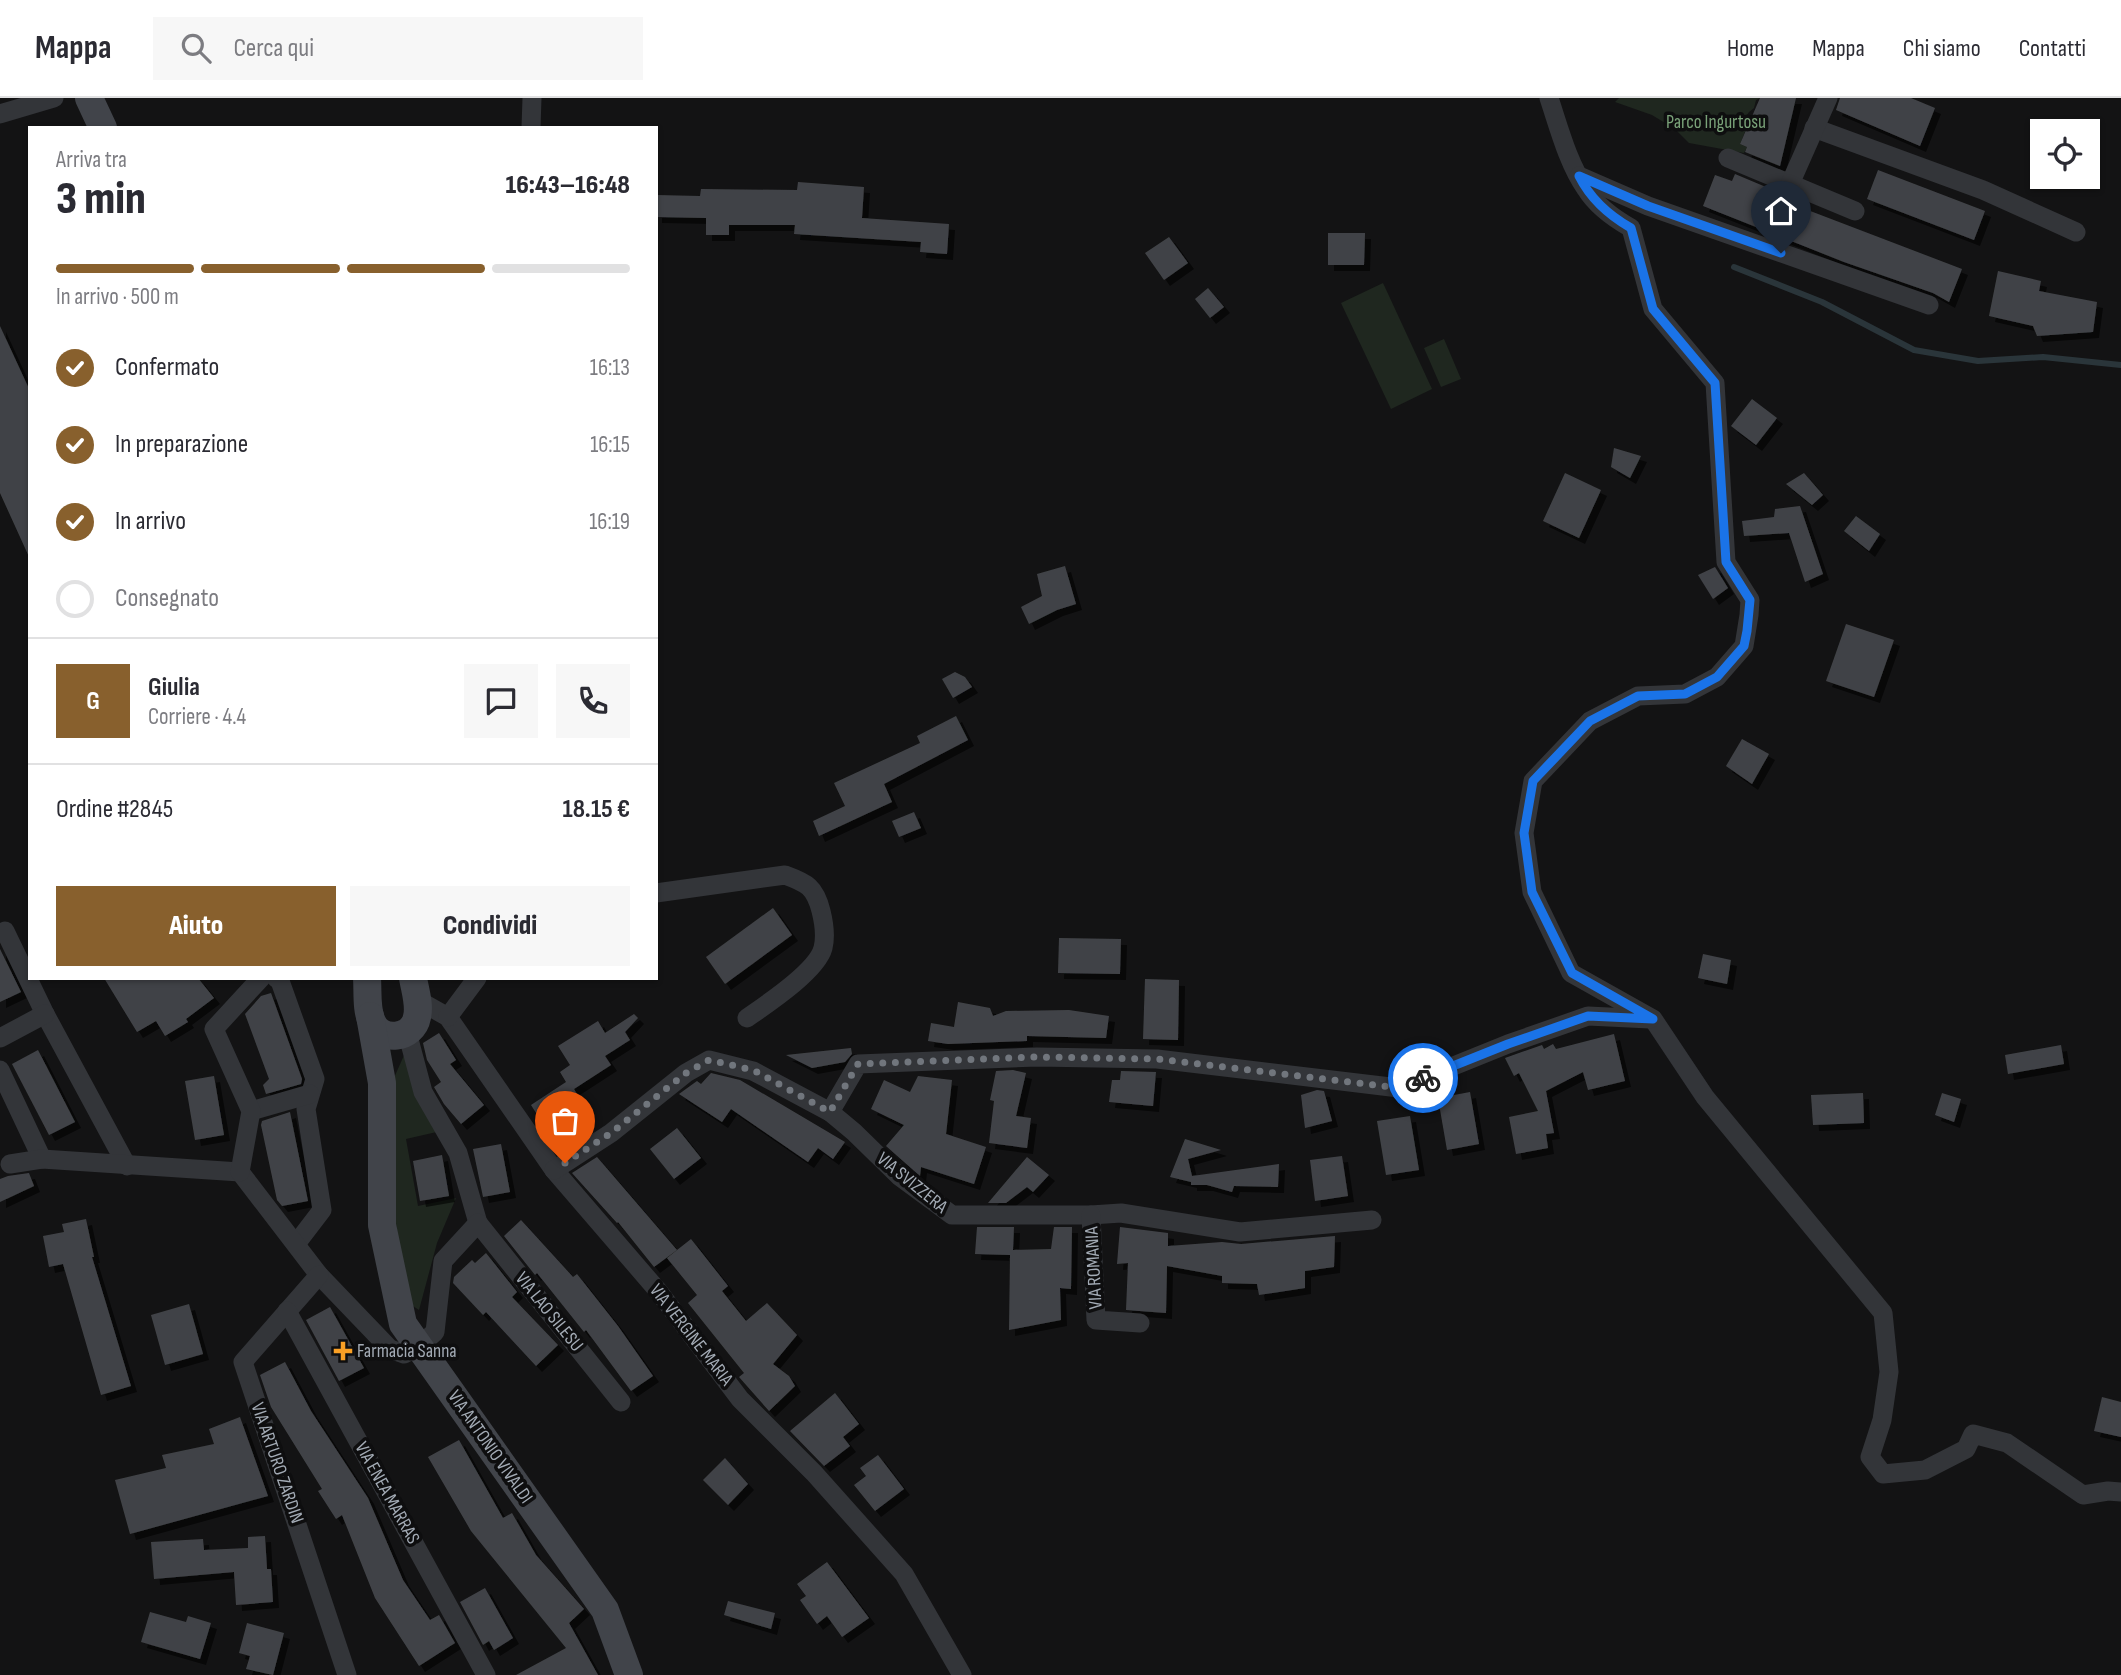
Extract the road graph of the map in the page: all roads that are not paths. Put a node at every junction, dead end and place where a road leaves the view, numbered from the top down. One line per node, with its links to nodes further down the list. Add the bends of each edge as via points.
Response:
1 (54, 98): 6 (street)
2 (89, 98): 7 (main road)
3 (532, 98): 8 (street)
4 (1549, 98): 11 (street)
5 (1828, 98): 9 (street)
6 (0, 114)
7 (102, 126)
8 (531, 126)
9 (1814, 128): 12 (street); 14 (street, via 1983,190)
10 (1728, 158): 12 (street)
11 (1579, 176): 15 (street, via 1648,206); 29 (street, via 1586,190 1631,228 1653,309 1715,383 1726,562 1750,600 1744,646 1717,677 1685,694 1638,696 1590,721 1533,781 1524,833 1532,892 1572,973)
12 (1790, 184): 13 (street)
13 (1855, 211)
14 (2076, 232)
15 (1929, 305)
16 (658, 893): 28 (street, via 785,875 805,882 817,895 824,926 823,950 780,995)
17 (5, 931): 18 (street)
18 (28, 979)
19 (29, 980): 25 (street)
20 (259, 980): 35 (street, via 215,1028)
21 (279, 980): 34 (street, via 315,1079)
22 (368, 980): 26 (main road, VIA ANTONIO VIVALDI)
23 (476, 980): 27 (street)
24 (415, 989): 27 (street, VIA VERGINE MARIA); 30 (main road, VIA ANTONIO VIVALDI, via 416,1020)
25 (45, 1014): 31 (street); 39 (street)
26 (370, 1016): 30 (main road, via 383,1034); 33 (main road, VIA ANTONIO VIVALDI)
27 (448, 1017): 40 (street, VIA VERGINE MARIA)
28 (747, 1018)
29 (1653, 1019): 36 (street, via 1588,1016 1399,1088 1157,1059 1037,1057 858,1064); 51 (street, via 1705,1097 1883,1313 1889,1372 1882,1420 1870,1457 1883,1474 1926,1470 1966,1449 1973,1434 2007,1443 2083,1495)
30 (405, 1034): 33 (main road, VIA ANTONIO VIVALDI); 44 (street, VIA LAO SILESU, via 423,1092 458,1153)
31 (0, 1038)
32 (0, 1070): 37 (street)
33 (382, 1083): 49 (main road, VIA ANTONIO VIVALDI, via 382,1225 403,1324)
34 (310, 1094): 35 (street); 45 (street, via 306,1109 322,1210)
35 (251, 1111): 41 (street)
36 (830, 1112): 40 (street, VIA SVIZZERA, via 753,1070 709,1060); 42 (street, VIA SVIZZERA, via 899,1176 951,1215)
37 (42, 1159): 38 (street); 39 (street)
38 (10, 1164)
39 (127, 1166): 41 (street)
40 (554, 1170): 55 (street, VIA VERGINE MARIA, via 659,1292 740,1399 904,1574)
41 (240, 1172): 45 (street)
42 (1091, 1215): 43 (street, VIA SVIZZERA, via 1121,1213 1240,1232); 48 (street, VIA ROMANIA, via 1096,1320)
43 (1372, 1220)
44 (478, 1223): 49 (street, via 443,1261 435,1332); 50 (street, VIA LAO SILESU)
45 (296, 1244): 46 (street)
46 (319, 1275): 47 (street, VIA ARTURO ZARDIN); 49 (street, via 390,1349 404,1354)
47 (287, 1311): 52 (street, VIA ARTURO ZARDIN, via 243,1362); 53 (street, VIA ENEA MARRAS)
48 (1140, 1323)
49 (419, 1346): 54 (main road, VIA ANTONIO VIVALDI, via 605,1610)
50 (621, 1402)
51 (2121, 1492)
52 (347, 1675)
53 (486, 1675)
54 (629, 1675)
55 (962, 1675)

